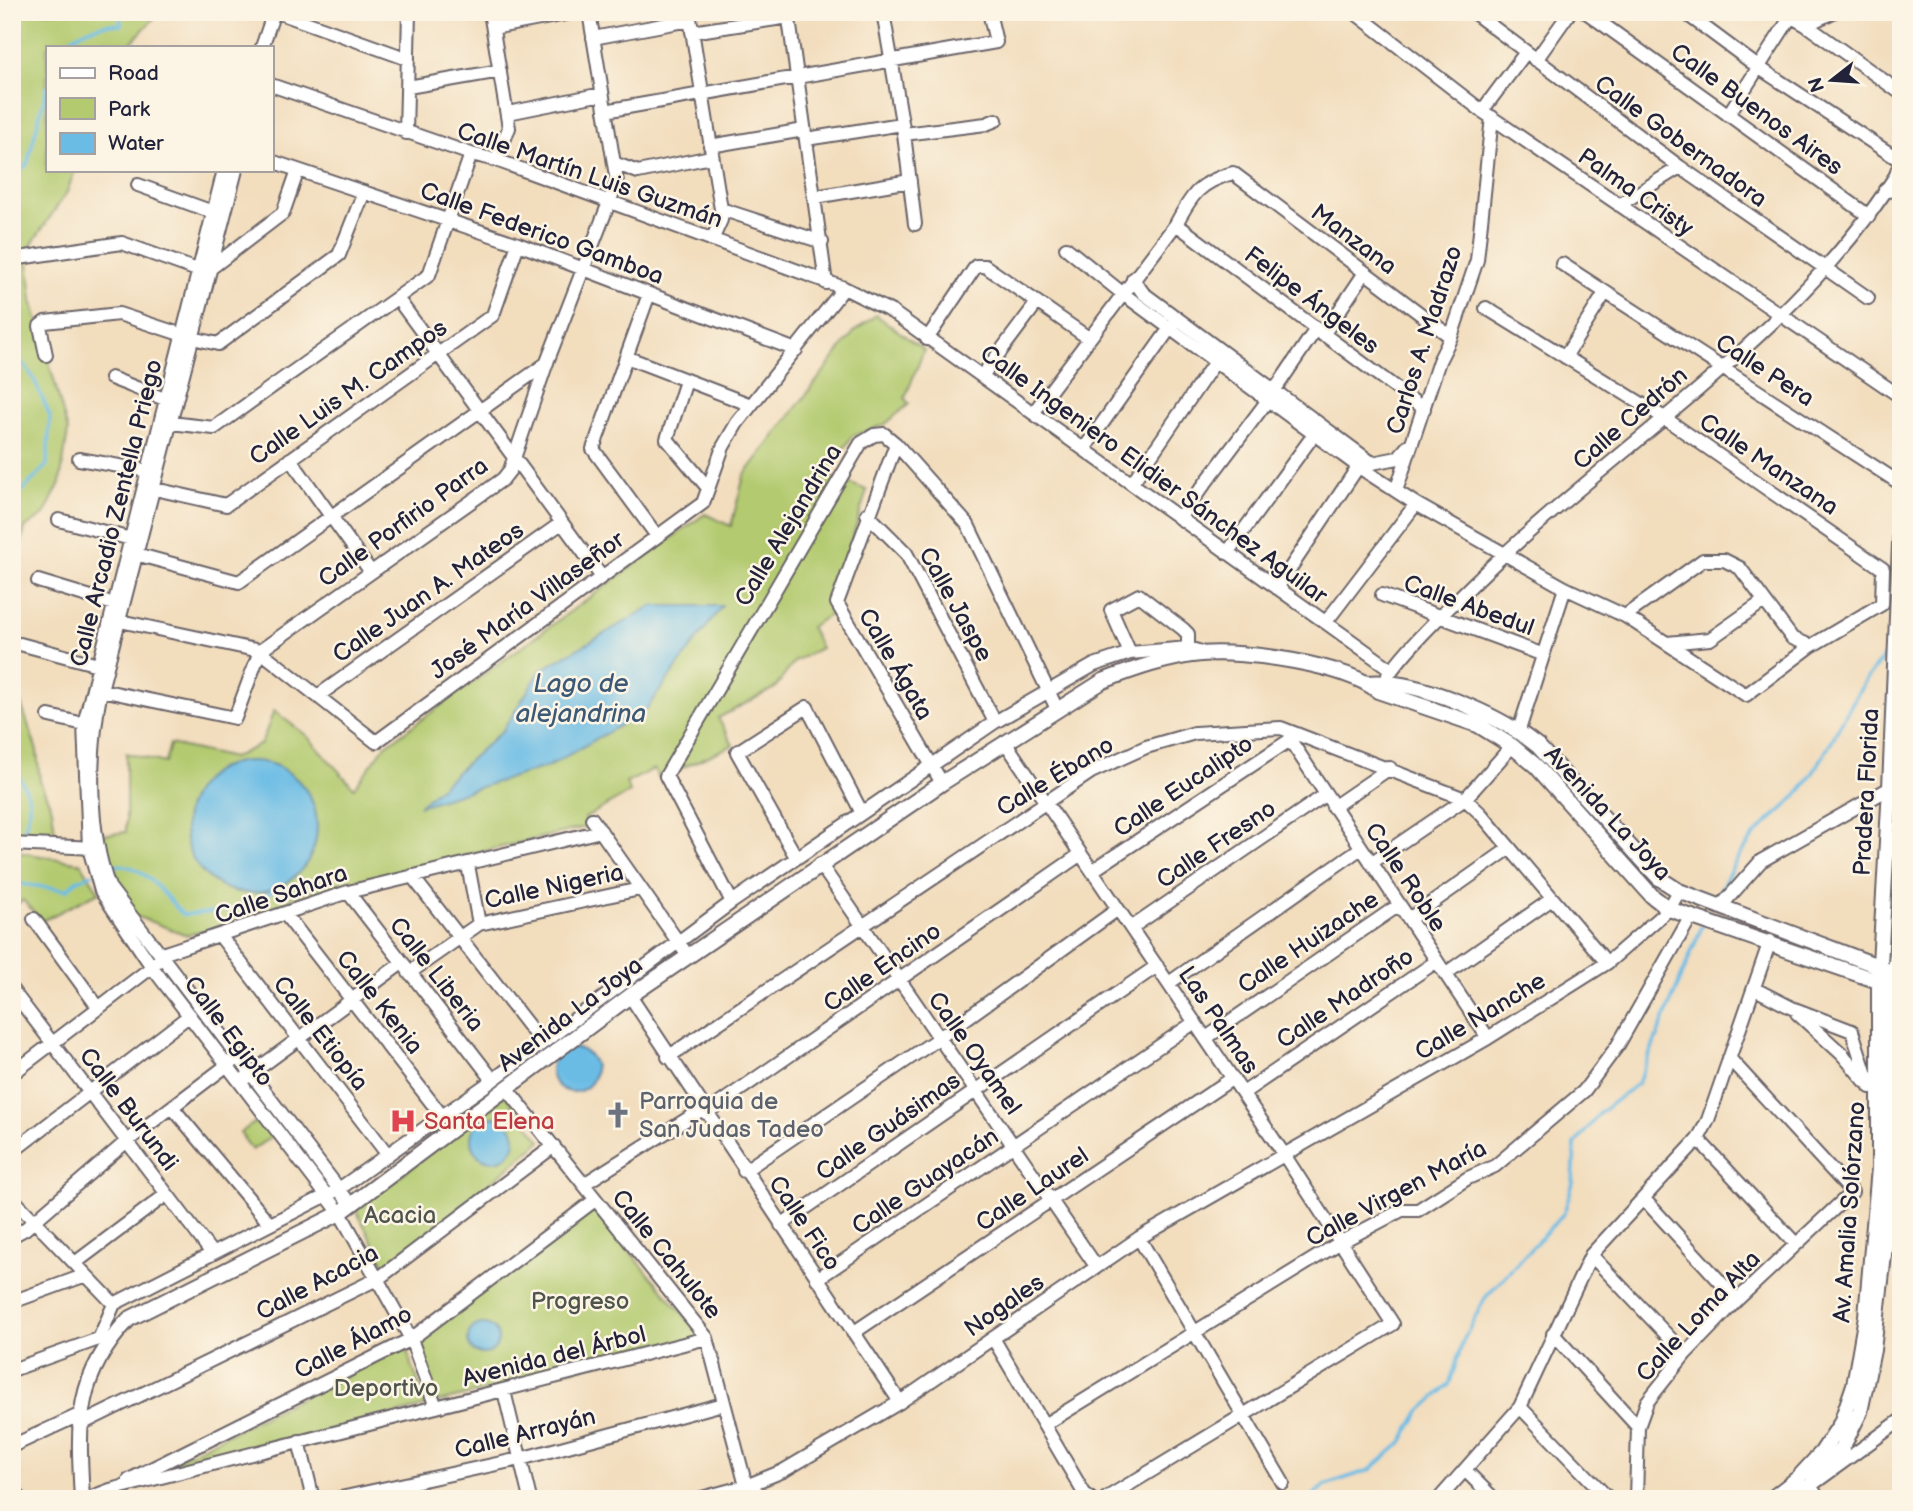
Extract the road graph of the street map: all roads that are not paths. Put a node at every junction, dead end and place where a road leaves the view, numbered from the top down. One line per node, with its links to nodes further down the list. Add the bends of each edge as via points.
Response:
1 (276, 12): 21 (street); 23 (street)
2 (409, 12): 23 (street)
3 (491, 12): 19 (street)
4 (576, 12): 19 (street)
5 (589, 12): 20 (street, Calle Porfirio Parra)
6 (883, 12): 24 (street)
7 (989, 12): 24 (street, via 996,42)
8 (1353, 12): 16 (street, Palma Cristy)
9 (1472, 12): 22 (street, Calle Gobernadora)
10 (1570, 12): 22 (street)
11 (1586, 12): 36 (street, Calle Buenos Aires)
12 (1684, 12): 25 (street)
13 (1833, 12): 18 (street)
14 (789, 15): 17 (street); 27 (street)
15 (1787, 15): 18 (street); 25 (street)
16 (1370, 17): 35 (street, Palma Cristy)
17 (690, 21): 20 (street); 30 (street)
18 (1807, 24): 31 (street)
19 (493, 28): 26 (street)
20 (593, 37): 32 (street, Calle Porfirio Parra)
21 (262, 46)
22 (1531, 56): 35 (street); 46 (street, Calle Gobernadora)
23 (408, 59): 29 (street)
24 (891, 63): 27 (street); 38 (street)
25 (1758, 67): 36 (street); 47 (street)
26 (500, 71): 29 (street); 34 (street)
27 (797, 77): 30 (street); 40 (street)
28 (273, 86): 39 (street, Calle Martín Luis Guzmán)
29 (408, 87): 39 (street)
30 (702, 93): 33 (street); 41 (street)
31 (1901, 93)
32 (602, 94): 33 (street, Calle Porfirio Parra); 34 (street)
33 (605, 111): 45 (street, Calle Porfirio Parra)
34 (508, 113): 43 (street, via 509,128)
35 (1487, 114): 57 (street, Palma Cristy); 90 (street, Carlos A. Madrazo, via 1477,260)
36 (1728, 115): 60 (street, Calle Buenos Aires)
37 (996, 120): 38 (street)
38 (903, 129): 40 (street); 51 (street)
39 (406, 133): 42 (street, Calle Martín Luis Guzmán)
40 (805, 135): 41 (street); 55 (street)
41 (710, 152): 45 (street, via 638,172); 58 (street)
42 (471, 154): 43 (street, Calle Martín Luis Guzmán); 61 (street)
43 (496, 160): 56 (street, Calle Martín Luis Guzmán)
44 (273, 162): 48 (street, Calle Federico Gamboa)
45 (614, 163): 56 (street, Calle Porfirio Parra, via 617,182)
46 (1680, 167): 57 (street); 72 (street, Calle Gobernadora)
47 (1900, 168): 53 (street, Calle Cedrón)
48 (298, 170): 54 (street, Calle Federico Gamboa); 71 (street, via 283,213)
49 (224, 172): 59 (street, Calle Arcadio Zentella Priego)
50 (235, 172): 59 (street, Calle Arcadio Zentella Priego)
51 (910, 181): 55 (street); 62 (street)
52 (138, 185): 59 (street)
53 (1893, 190): 60 (street, Calle Cedrón)
54 (364, 192): 61 (street, Calle Federico Gamboa); 88 (street, via 340,255 218,344)
55 (815, 197): 65 (street)
56 (610, 204): 64 (street, Calle Martín Luis Guzmán); 70 (street, Calle Porfirio Parra)
57 (1619, 205): 85 (street, Palma Cristy)
58 (720, 209): 64 (street, via 721,220); 65 (street)
59 (219, 214): 71 (street, Calle Arcadio Zentella Priego)
60 (1869, 216): 72 (street, Calle Cedrón)
61 (449, 223): 66 (street, Calle Federico Gamboa); 81 (street, via 429,275)
62 (915, 224)
63 (1176, 224): 73 (street, Manzana, via 1207,180 1233,173); 74 (street); 87 (street, Felipe Ángeles)
64 (712, 240): 75 (street, Calle Martín Luis Guzmán)
65 (822, 242): 75 (street)
66 (518, 244): 70 (street, Calle Federico Gamboa); 94 (street, Calle Luis M. Campos, via 494,315)
67 (1066, 248): 77 (street)
68 (12, 259): 71 (street, via 122,243)
69 (1562, 264): 78 (street, Calle Pera)
70 (585, 268): 79 (street, Calle Federico Gamboa); 98 (street, Calle Porfirio Parra)
71 (206, 269): 88 (street, Calle Arcadio Zentella Priego)
72 (1823, 269): 80 (street, Calle Gobernadora); 85 (street, Calle Cedrón)
73 (1364, 274): 87 (street); 90 (street, Manzana)
74 (1133, 279): 77 (street); 86 (street)
75 (826, 283): 76 (street, Calle Martín Luis Guzmán)
76 (844, 288): 84 (street, Calle Martín Luis Guzmán); 92 (street)
77 (1122, 293): 86 (street); 89 (street)
78 (1605, 293): 96 (street); 99 (street, Calle Pera)
79 (649, 294): 92 (street, Calle Federico Gamboa); 97 (street)
80 (1868, 298)
81 (397, 299): 94 (street); 111 (street, via 214,428)
82 (1035, 304): 89 (street); 91 (street, via 985,266 976,266); 100 (street)
83 (1486, 307): 96 (street, Calle Manzana)
84 (892, 312): 91 (street, Calle Ingeniero Elidier Sánchez Aguilar)
85 (1777, 315): 99 (street, Calle Cedrón); 104 (street, Palma Cristy)
86 (1174, 322): 95 (street); 115 (street)
87 (1320, 332): 103 (street); 107 (street, Felipe Ángeles)
88 (188, 337): 93 (street, via 119,314 45,321 40,326); 105 (street, Calle Arcadio Zentella Priego); 111 (street, Calle Arcadio Zentella Priego)
89 (1087, 337): 109 (street)
90 (1451, 337): 107 (street, Carlos A. Madrazo)
91 (927, 339): 100 (street, Calle Ingeniero Elidier Sánchez Aguilar)
92 (796, 350): 106 (street)
93 (46, 355)
94 (437, 355): 108 (street); 118 (street, Calle Luis M. Campos)
95 (1219, 356): 103 (street); 121 (street)
96 (1565, 357): 110 (street, Calle Manzana)
97 (626, 358): 102 (street); 133 (street, via 593,449)
98 (547, 362): 108 (street); 116 (street, Calle Porfirio Parra)
99 (1721, 367): 110 (street, Calle Cedrón); 122 (street, Calle Pera)
100 (982, 376): 109 (street, Calle Ingeniero Elidier Sánchez Aguilar)
101 (111, 378): 105 (street)
102 (687, 381): 106 (street); 123 (street, via 667,439)
103 (1271, 395): 112 (street); 129 (street)
104 (1901, 397)
105 (167, 400): 120 (street, Calle Arcadio Zentella Priego)
106 (751, 405): 123 (street, via 723,447)
107 (1424, 409): 113 (street, Carlos A. Madrazo)
108 (478, 410): 116 (street); 128 (street)
109 (1034, 412): 115 (street, Calle Ingeniero Elidier Sánchez Aguilar)
110 (1663, 418): 136 (street, Calle Cedrón); 151 (street, Calle Manzana, via 1884,569 1882,604)
111 (171, 423): 124 (street, Calle Arcadio Zentella Priego)
112 (1317, 429): 119 (street); 135 (street)
113 (1414, 440): 119 (street, via 1398,458); 125 (street, Carlos A. Madrazo)
114 (896, 444): 127 (street, Calle Ágata); 160 (street, via 968,525); 197 (street, Calle Alejandrina, via 884,434 861,443 666,776)
115 (1084, 449): 121 (street, Calle Ingeniero Elidier Sánchez Aguilar)
116 (514, 457): 132 (street); 137 (street, Calle Porfirio Parra, via 503,478)
117 (79, 459): 120 (street)
118 (290, 459): 124 (street, Calle Luis M. Campos, via 226,505); 128 (street)
119 (1362, 462): 125 (street); 141 (street)
120 (148, 471): 134 (street, Calle Arcadio Zentella Priego)
121 (1132, 483): 129 (street, Calle Ingeniero Elidier Sánchez Aguilar)
122 (1901, 484)
123 (708, 488): 133 (street, José María Villaseñor, via 703,503)
124 (155, 489): 134 (street, Calle Arcadio Zentella Priego)
125 (1396, 491): 126 (street)
126 (1416, 504): 136 (street); 148 (street)
127 (867, 514): 164 (street, Calle Jaspe, via 906,553); 170 (street, Calle Ágata, via 837,603)
128 (331, 515): 134 (street, via 239,582); 137 (street)
129 (1179, 518): 135 (street, Calle Ingeniero Elidier Sánchez Aguilar)
130 (1901, 519): 173 (main road, Pradera Florida)
131 (59, 520): 134 (street)
132 (560, 524): 138 (street); 161 (street, Calle Juan A. Mateos)
133 (657, 536): 138 (street, José María Villaseñor)
134 (132, 548): 144 (street, Calle Arcadio Zentella Priego); 147 (street, Calle Arcadio Zentella Priego)
135 (1227, 553): 141 (street, Calle Ingeniero Elidier Sánchez Aguilar)
136 (1504, 553): 140 (street); 146 (street, Calle Cedrón)
137 (370, 572): 153 (street, Calle Porfirio Parra)
138 (601, 576): 161 (street, José María Villaseñor, via 376,742)
139 (38, 581): 144 (street)
140 (1565, 588): 145 (street); 156 (street)
141 (1277, 589): 148 (street, Calle Ingeniero Elidier Sánchez Aguilar)
142 (1382, 595): 146 (street, Calle Abedul)
143 (1764, 601): 145 (street, via 1740,568 1724,560 1703,560); 149 (street, via 1710,639); 151 (street, via 1792,638)
144 (114, 604): 157 (street, Calle Arcadio Zentella Priego)
145 (1625, 616): 149 (street)
146 (1440, 617): 156 (street, Calle Abedul); 158 (street, Calle Cedrón)
147 (120, 621): 153 (street); 159 (street, Calle Arcadio Zentella Priego)
148 (1326, 622): 158 (street, Calle Ingeniero Elidier Sánchez Aguilar)
149 (1667, 643): 151 (street, via 1746,695)
150 (20, 644): 157 (street)
151 (1811, 646)
152 (1188, 648): 154 (street, Avenida La Joya); 154 (street, via 1188,634 1139,595 1111,610); 155 (street, Avenida La Joya)
153 (260, 651): 159 (street, via 235,718); 161 (street)
154 (1130, 653): 160 (street, Avenida La Joya, via 1094,665)
155 (1205, 653): 158 (main road, Avenida La Joya, via 1275,658); 162 (main road, Avenida La Joya, via 1114,677)
156 (1541, 654): 166 (street)
157 (98, 665): 165 (street, Calle Arcadio Zentella Priego)
158 (1380, 681): 166 (main road, Avenida La Joya, via 1458,701); 169 (main road, Avenida La Joya)
159 (101, 690): 182 (street, Calle Arcadio Zentella Priego, via 93,734)
160 (1048, 691): 162 (street); 164 (street, Avenida La Joya)
161 (319, 695)
162 (1057, 709): 168 (main road, Avenida La Joya)
163 (49, 716): 165 (street)
164 (995, 722): 170 (street, Avenida La Joya)
165 (84, 724): 182 (street, Calle Arcadio Zentella Priego)
166 (1519, 730): 194 (main road, Avenida La Joya, via 1659,878)
167 (1291, 736): 171 (street, Calle Ébano); 174 (street, Calle Roble); 176 (street, Calle Ébano, via 1262,727 1183,737 1146,747 1091,772); 191 (street, Calle Eucalipto)
168 (1005, 742): 172 (main road, Avenida La Joya); 176 (street, Las Palmas)
169 (1511, 746): 175 (street); 201 (main road, Avenida La Joya, via 1536,766 1651,897)
170 (930, 766): 172 (street, Calle Ágata); 178 (street, Avenida La Joya)
171 (1390, 768): 175 (street, Calle Ébano); 177 (street)
172 (942, 783): 188 (main road, Avenida La Joya)
173 (1890, 788): 198 (street, via 1761,861); 221 (main road, Pradera Florida)
174 (1325, 795): 177 (street, Calle Roble); 209 (street, Calle Fresno)
175 (1465, 799): 184 (street, Calle Ébano); 187 (street)
176 (1046, 802): 185 (street, Las Palmas); 208 (street, Calle Ébano)
177 (1334, 807): 183 (street, Calle Roble)
178 (862, 813): 186 (street, Avenida La Joya); 186 (street, via 807,707 737,752)
179 (592, 818): 180 (street)
180 (601, 831): 189 (street, Calle Sahara); 193 (street)
181 (13, 844): 182 (street)
182 (94, 848): 190 (street, Calle Arcadio Zentella Priego)
183 (1361, 848): 187 (street, Calle Roble); 223 (street)
184 (1510, 848): 196 (street, Calle Ébano); 205 (street)
185 (1081, 854): 191 (street, Las Palmas); 222 (street, Calle Encino)
186 (796, 857): 197 (street, Avenida La Joya)
187 (1371, 863): 199 (street, Calle Roble)
188 (820, 864): 208 (street, Calle Oyamel); 214 (main road, Avenida La Joya)
189 (468, 865): 192 (street, Calle Sahara); 207 (street)
190 (97, 868): 216 (street, Calle Egipto, via 105,889)
191 (1092, 871): 200 (street, Las Palmas)
192 (412, 876): 195 (street, Calle Sahara); 211 (street)
193 (640, 889): 207 (street, Calle Nigeria); 212 (street)
194 (1679, 891): 198 (main road, Avenida La Joya); 201 (street, Calle Nanche)
195 (348, 892): 202 (street, Calle Sahara); 219 (street, Calle Liberia)
196 (1552, 898): 217 (street, Calle Ébano); 220 (street)
197 (732, 902): 212 (street, Avenida La Joya)
198 (1716, 904): 221 (main road, Avenida La Joya)
199 (1399, 905): 205 (street, Calle Roble); 235 (street, Calle Huizache)
200 (1118, 909): 209 (street, Las Palmas); 234 (street)
201 (1669, 909): 206 (main road, Avenida La Joya); 217 (street, Calle Nanche)
202 (285, 914): 210 (street, Calle Sahara); 228 (street, Calle Kenia)
203 (1901, 918): 224 (main road)
204 (34, 919): 229 (street)
205 (1409, 919): 215 (street, Calle Roble)
206 (1700, 921): 213 (main road, Avenida La Joya); 274 (street, Calle Virgen María, via 1584,1091 1495,1166 1418,1210 1402,1210)
207 (479, 923): 211 (street, Calle Nigeria)
208 (863, 927): 222 (street, Calle Oyamel); 239 (street, Calle Ébano)
209 (1131, 928): 218 (street, Las Palmas)
210 (221, 937): 216 (street, Calle Sahara); 233 (street, Calle Etiopía)
211 (457, 937): 219 (street, Calle Nigeria); 238 (street)
212 (676, 941): 214 (street); 238 (street, Avenida La Joya)
213 (1770, 941): 221 (main road, Avenida La Joya); 225 (street)
214 (688, 956): 227 (main road, Avenida La Joya)
215 (1437, 961): 220 (street, Calle Roble); 249 (street, Calle Madroño)
216 (156, 962): 229 (street, Calle Sahara); 231 (street, Calle Egipto); 241 (street, Calle Egipto)
217 (1607, 963): 236 (street, Calle Nanche)
218 (1157, 966): 223 (street, Las Palmas); 247 (street, Calle Guásimas)
219 (405, 968): 228 (street, Calle Nigeria); 245 (street, Calle Liberia)
220 (1445, 974): 236 (street, Calle Roble)
221 (1879, 975): 224 (main road, Avenida La Joya); 329 (main road, Av. Amalia Solórzano, via 1876,1226 1854,1385 1842,1423 1822,1452)
222 (900, 981): 234 (street, Calle Oyamel); 251 (street, Calle Encino)
223 (1168, 983): 232 (street, Las Palmas)
224 (1898, 983): 312 (main road, Av. Amalia Solórzano, via 1887,1229 1873,1350 1860,1412 1842,1448)
225 (1755, 989): 230 (street); 240 (street)
226 (13, 994): 237 (street, Calle Burundi)
227 (629, 996): 239 (street, Calle Fico); 246 (main road, Avenida La Joya)
228 (352, 999): 233 (street, Calle Nigeria); 252 (street, Calle Kenia)
229 (99, 1007): 237 (street, Calle Sahara)
230 (1792, 1008): 230 (street, via 1842,1054 1870,1087 1852,1031)
231 (190, 1015): 241 (street, Calle Egipto); 248 (street)
232 (1195, 1022): 235 (street, Las Palmas); 256 (street, Calle Guayacán)
233 (298, 1038): 243 (street, Calle Nigeria); 259 (street, Calle Etiopía)
234 (939, 1038): 247 (street, Calle Oyamel); 260 (street)
235 (1206, 1038): 244 (street, Las Palmas)
236 (1488, 1038): 258 (street, Calle Nanche)
237 (53, 1042): 242 (street, Calle Sahara); 248 (street, Calle Burundi)
238 (541, 1042): 245 (street, Avenida La Joya)
239 (668, 1057): 251 (street, Calle Fico)
240 (1729, 1058): 253 (street); 275 (street, Calle Loma Alta, via 1852,1192)
241 (233, 1062): 243 (street, Calle Egipto); 250 (street)
242 (12, 1074)
243 (246, 1078): 262 (street, Calle Egipto)
244 (1233, 1078): 249 (street, Las Palmas); 267 (street, Calle Laurel)
245 (493, 1080): 252 (street, Avenida La Joya)
246 (508, 1090): 255 (street, Calle Cahulote); 268 (main road, Avenida La Joya)
247 (976, 1090): 256 (street, Calle Oyamel); 271 (street, Calle Guásimas)
248 (89, 1092): 254 (street, Calle Burundi); 257 (street)
249 (1243, 1093): 258 (street, Las Palmas)
250 (172, 1107): 254 (street); 270 (street)
251 (704, 1111): 260 (street, Calle Fico); 261 (street, Calle Encino)
252 (442, 1116): 259 (street, Avenida La Joya)
253 (1698, 1139): 265 (street); 275 (street)
254 (127, 1141): 263 (street, Calle Burundi); 269 (street)
255 (554, 1146): 261 (street, Calle Cahulote); 281 (street, Calle Acacia)
256 (1014, 1146): 267 (street, Calle Oyamel); 282 (street, Calle Guayacán)
257 (12, 1152)
258 (1283, 1153): 273 (street, Nogales); 274 (street, Las Palmas)
259 (388, 1154): 262 (street, Avenida La Joya)
260 (744, 1171): 271 (street, Calle Fico)
261 (584, 1184): 266 (street, Calle Cahulote)
262 (334, 1192): 268 (street, Calle Egipto); 270 (street, Avenida La Joya)
263 (167, 1194): 276 (street, Calle Burundi); 278 (street)
264 (12, 1198): 269 (street)
265 (1644, 1199): 277 (street); 283 (street)
266 (595, 1200): 290 (street, Calle Cahulote); 293 (street, Calle Álamo)
267 (1051, 1201): 279 (street, Calle Oyamel); 288 (street, Calle Laurel)
268 (346, 1209): 281 (street, Calle Egipto); 287 (main road, Avenida La Joya, via 157,1303 129,1319)
269 (34, 1221): 272 (street); 278 (street)
270 (269, 1223): 276 (street, Avenida La Joya)
271 (781, 1225): 282 (street, Calle Fico)
272 (12, 1236)
273 (1139, 1238): 279 (street, Nogales); 286 (street)
274 (1341, 1242): 286 (street, Calle Virgen María); 301 (street, Las Palmas, via 1394,1324)
275 (1795, 1243): 283 (street, Calle Loma Alta)
276 (211, 1252): 285 (street, Avenida La Joya)
277 (1591, 1255): 289 (street); 294 (street)
278 (75, 1264): 280 (street)
279 (1096, 1266): 291 (street, Nogales)
280 (86, 1275): 284 (street); 285 (street)
281 (379, 1278): 293 (street, Calle Egipto); 302 (street, Calle Acacia)
282 (817, 1279): 288 (street, Calle Fico)
283 (1737, 1300): 294 (street, Calle Loma Alta)
284 (12, 1302)
285 (114, 1304): 292 (street)
286 (1196, 1333): 301 (street); 304 (street, Calle Virgen María)
287 (115, 1334): 292 (street); 302 (main road, Avenida La Joya, via 96,1363)
288 (853, 1334): 297 (street, Calle Fico)
289 (1553, 1334): 300 (street); 305 (street)
290 (708, 1338): 296 (street, Avenida del Árbol); 298 (street, Calle Cahulote)
291 (993, 1338): 297 (street, Nogales); 304 (street)
292 (99, 1339): 295 (street)
293 (411, 1339): 299 (street, Calle Egipto); 314 (street, Calle Álamo)
294 (1685, 1354): 305 (street, Calle Loma Alta, via 1647,1402)
295 (12, 1370)
296 (504, 1391): 299 (street, Avenida del Árbol); 308 (street)
297 (900, 1402): 311 (street, Nogales, via 783,1471)
298 (723, 1404): 308 (street, Calle Arrayán); 311 (street, Calle Cahulote)
299 (436, 1407): 306 (street, Avenida del Árbol)
300 (1520, 1407): 309 (street); 327 (street)
301 (1246, 1416): 310 (street); 324 (street)
302 (79, 1420): 307 (street, Calle Acacia); 317 (main road, Avenida La Joya)
303 (1901, 1420): 312 (street)
304 (1044, 1425): 323 (street)
305 (1638, 1427): 328 (street, Calle Loma Alta)
306 (299, 1441): 314 (street, Avenida del Árbol); 318 (street)
307 (12, 1446)
308 (520, 1459): 319 (street, Calle Arrayán); 320 (street)
309 (1465, 1470): 325 (street); 326 (street)
310 (1283, 1483)
311 (746, 1486): 315 (street, Nogales); 322 (street)
312 (1810, 1486): 330 (main road, Av. Amalia Solórzano); 331 (street)
313 (12, 1489): 316 (street)
314 (110, 1490): 317 (street, Avenida del Árbol)
315 (727, 1495): 321 (street, Nogales)
316 (21, 1499)
317 (84, 1499)
318 (313, 1499)
319 (336, 1499)
320 (530, 1499)
321 (698, 1499)
322 (769, 1499)
323 (1091, 1499)
324 (1105, 1499)
325 (1439, 1499)
326 (1494, 1499)
327 (1609, 1499)
328 (1636, 1499)
329 (1771, 1499)
330 (1792, 1499)
331 (1819, 1499)

